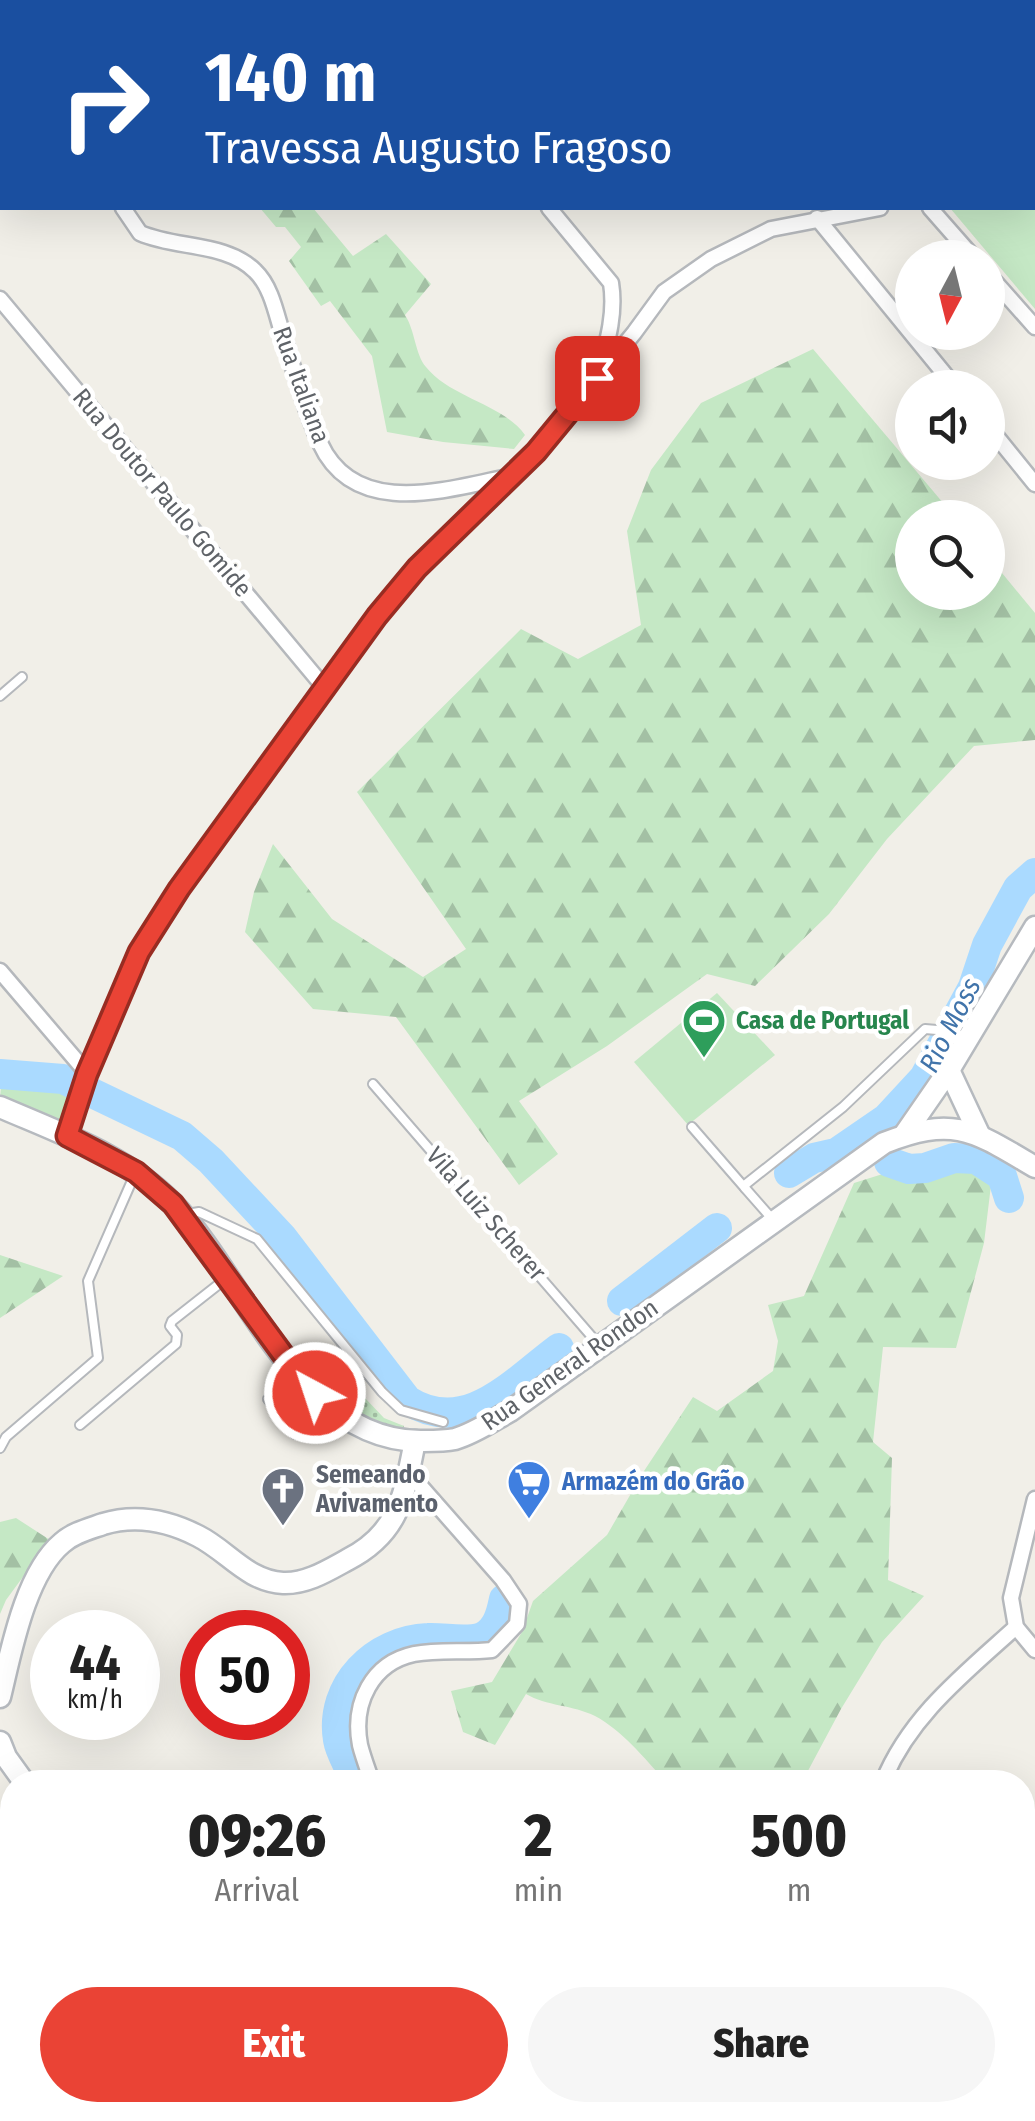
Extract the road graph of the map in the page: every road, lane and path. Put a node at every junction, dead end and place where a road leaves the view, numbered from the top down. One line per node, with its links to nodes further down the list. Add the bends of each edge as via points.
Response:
1 (124, 210): 13 (street, Rua Italiana, via 140,233 238,259 254,270 270,298 320,445 350,482 393,494)
2 (551, 210): 11 (street, via 610,284 609,333)
3 (867, 210): 5 (street)
4 (932, 210): 6 (street)
5 (816, 218): 10 (street); 11 (street, via 740,242 664,292)
6 (958, 240)
7 (1005, 293): 9 (street)
8 (0, 298): 16 (street, Rua Doutor Paulo Gomide)
9 (1035, 327)
10 (941, 370)
11 (597, 378): 13 (street)
12 (1005, 447): 14 (street)
13 (513, 476): 16 (street, via 417,568)
14 (1035, 484)
15 (22, 677): 17 (lane)
16 (324, 686): 22 (street, via 160,916)
17 (0, 696)
18 (1035, 926): 20 (main road)
19 (0, 971): 22 (street)
20 (958, 1042): 21 (main road); 31 (lane, via 925,1029)
21 (949, 1070): 26 (main road); 27 (main road)
22 (87, 1074): 28 (street)
23 (374, 1084): 35 (lane, Vila Luiz Scherer)
24 (0, 1107): 28 (main road, Rua General Rondon)
25 (692, 1127): 31 (lane)
26 (904, 1134): 27 (main road, Rua General Rondon, via 928,1128); 33 (main road, Rua General Rondon)
27 (979, 1134): 29 (main road, Rua General Rondon)
28 (67, 1136): 30 (main road, Rua General Rondon)
29 (1035, 1168)
30 (136, 1172): 32 (main road, Rua General Rondon); 41 (lane, via 88,1281 98,1358)
31 (746, 1188): 33 (lane)
32 (183, 1217): 34 (main road, Rua General Rondon); 37 (lane, via 199,1212 257,1239 382,1392 401,1410)
33 (774, 1221): 35 (main road, Rua General Rondon)
34 (228, 1277): 36 (main road, Rua General Rondon); 38 (lane, via 172,1321 176,1344)
35 (599, 1345): 40 (main road, Rua General Rondon, via 476,1431)
36 (298, 1375): 39 (lane, via 268,1400); 40 (main road, Rua General Rondon, via 332,1410 363,1429)
37 (443, 1422)
38 (80, 1425)
39 (295, 1434)
40 (415, 1441): 42 (main road)
41 (0, 1448)
42 (409, 1473): 46 (main road, via 395,1518 378,1540 298,1582 262,1578 199,1536 147,1517 82,1530 45,1565 17,1622); 49 (street, via 503,1580 519,1604 517,1624 492,1650 416,1654 377,1671 360,1719)
43 (1034, 1503): 44 (street, via 1013,1582)
44 (1016, 1628): 45 (street); 50 (street, via 926,1710)
45 (1035, 1650)
46 (0, 1696)
47 (0, 1742): 48 (main road)
48 (15, 1770)
49 (368, 1770)
50 (889, 1770)

